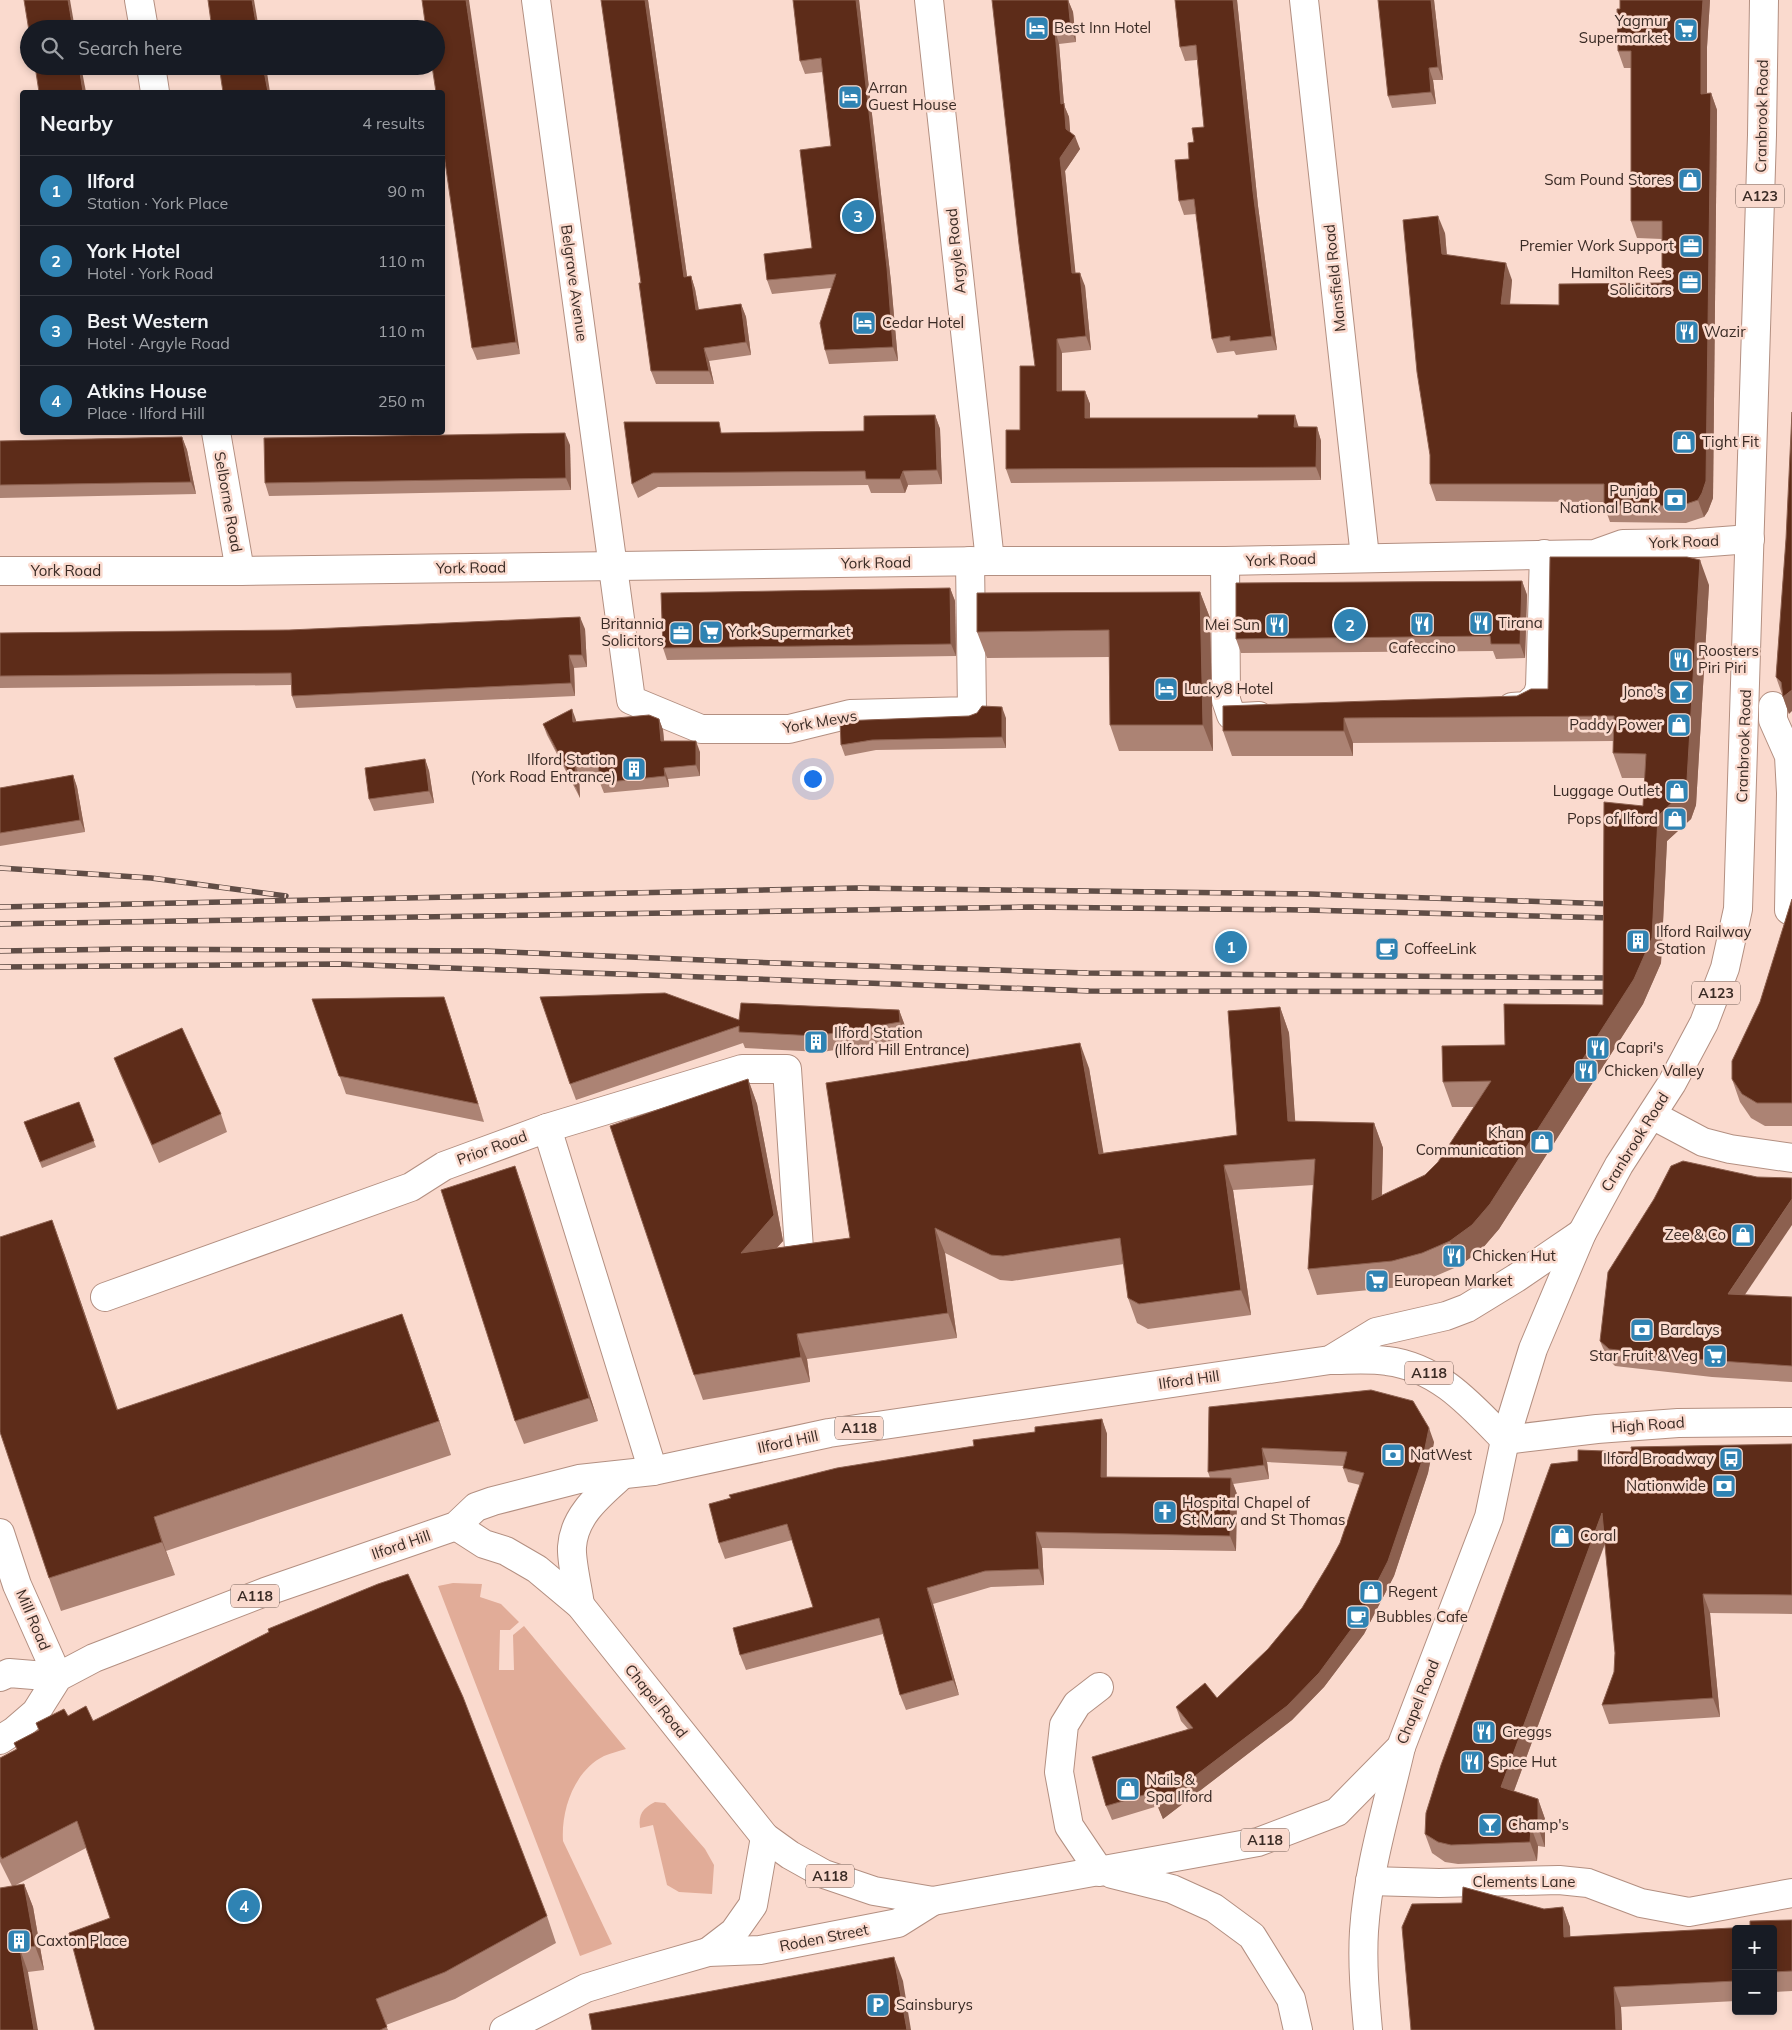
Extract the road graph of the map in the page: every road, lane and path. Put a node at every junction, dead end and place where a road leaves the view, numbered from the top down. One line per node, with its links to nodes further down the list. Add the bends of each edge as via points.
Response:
1 (139, 0): 6 (street)
2 (536, 0): 15 (street, Belgrave Avenue)
3 (929, 0): 13 (street, Argyle Road)
4 (1304, 0): 12 (street, Mansfield Road)
5 (1764, 0): 10 (street, Cranbrook Road / A123)
6 (142, 20)
7 (152, 75): 8 (street)
8 (155, 90)
9 (217, 435): 17 (street, Selborne Road)
10 (1750, 539): 11 (street, York Road, via 1623,544 1595,554); 24 (street, Cranbrook Road / A123, via 1738,909 1725,968 1704,1023)
11 (1544, 554): 12 (street, York Road); 19 (street, via 1540,687 1537,696 1526,706)
12 (1365, 557): 14 (street, York Road)
13 (980, 561): 14 (street, York Road); 15 (street, York Road); 15 (street, York Mews, via 972,711 850,714 789,729 701,729 631,700)
14 (1225, 561): 20 (street, via 1226,700 1231,715)
15 (613, 566): 17 (street, York Road)
16 (0, 571): 17 (street, York Road)
17 (240, 571)
18 (1772, 706): 21 (street, via 1773,720)
19 (1487, 708)
20 (1280, 716)
21 (1790, 754): 22 (street)
22 (1792, 793): 23 (street, via 1789,910)
23 (1792, 907)
24 (1652, 1115): 26 (street, via 1703,1142); 27 (street, Cranbrook Road / A123, via 1619,1165)
25 (547, 1128): 28 (street, via 742,1068 787,1069); 29 (street, Prior Road, via 444,1166 411,1187); 33 (street, Prior Road)
26 (1792, 1158)
27 (1582, 1232): 30 (street, Ilford Hill / A118, via 1467,1308 1376,1332); 32 (street, Cranbrook Road / A123, via 1533,1349)
28 (799, 1249)
29 (104, 1297)
30 (1330, 1360): 32 (street, A118, via 1388,1361 1424,1370 1453,1388); 33 (street, Ilford Hill / A118, via 829,1433)
31 (1792, 1422): 32 (street, High Road, via 1678,1423)
32 (1505, 1440): 42 (street, Chapel Road / A118, via 1490,1517)
33 (653, 1471): 34 (street, Ilford Hill / A118)
34 (622, 1475): 35 (street, Ilford Hill / A118, via 579,1479 493,1501 476,1507); 37 (street, via 586,1508 577,1526 572,1547)
35 (456, 1526): 37 (street, Chapel Road / A118, via 484,1544 506,1551 537,1569); 39 (street, Ilford Hill / A118, via 265,1592 116,1649)
36 (0, 1533): 39 (street, Mill Road, via 22,1597)
37 (580, 1605): 43 (street, Chapel Road / A118)
38 (0, 1677): 39 (street, via 9,1673)
39 (58, 1677): 41 (street, via 36,1712)
40 (1099, 1687): 44 (street, via 1077,1704 1064,1725 1058,1772 1069,1826)
41 (0, 1740)
42 (1401, 1748): 44 (street, Chapel Road / A118, via 1337,1812 1258,1842); 45 (street, A118)
43 (765, 1837): 47 (street, A118, via 824,1874 874,1891); 48 (street, Roden Street, via 753,1905 734,1932)
44 (1100, 1872): 47 (street, A118); 50 (street, A118, via 1172,1889 1214,1908 1252,1936 1291,2000)
45 (1370, 1881): 46 (street, Clements Lane, via 1588,1882 1640,1903 1689,1912); 51 (street, A118, via 1363,1976)
46 (1792, 1893)
47 (933, 1901): 48 (street, Roden Street, via 898,1923 760,1950)
48 (708, 1952): 49 (street, Roden Street, via 586,1988)
49 (504, 2030)
50 (1298, 2030)
51 (1368, 2030)

